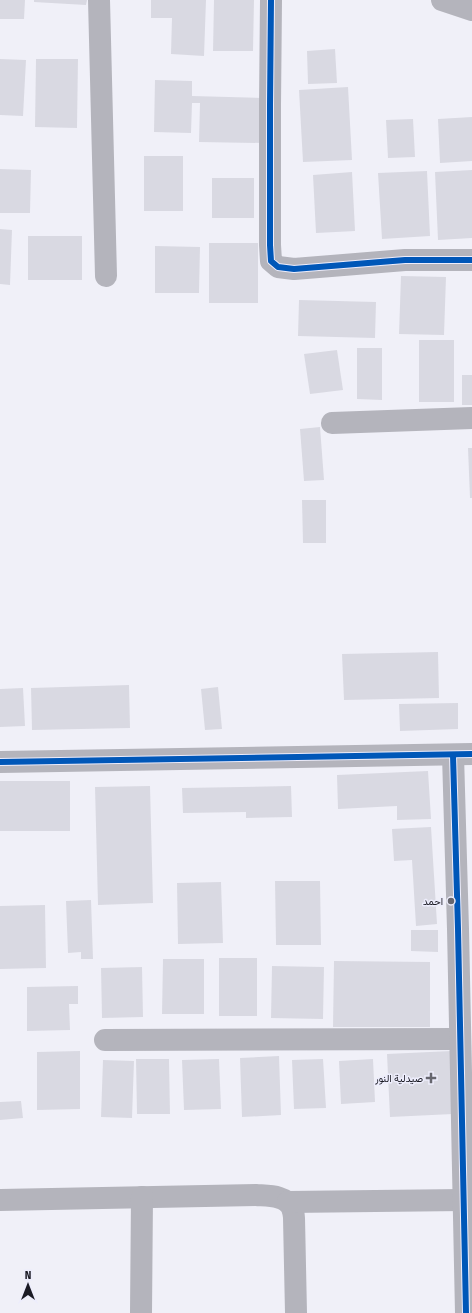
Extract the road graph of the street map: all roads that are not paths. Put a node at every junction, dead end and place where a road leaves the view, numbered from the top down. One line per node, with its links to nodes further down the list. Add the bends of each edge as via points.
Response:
1 (99, 0): 6 (street)
2 (271, 0): 5 (street, via 271,261 278,267 294,269 405,260)
3 (442, 0): 4 (street)
4 (472, 10)
5 (472, 260)
6 (106, 276)
7 (472, 418): 8 (street)
8 (332, 423)
9 (462, 754): 10 (street); 11 (street)
10 (0, 762)
11 (460, 1039): 12 (street); 13 (street)
12 (105, 1040)
13 (466, 1063): 16 (street)
14 (142, 1197): 15 (street); 17 (street, via 256,1195 277,1197); 18 (street)
15 (0, 1200)
16 (463, 1200): 17 (street); 20 (street)
17 (288, 1202): 19 (street, via 294,1218)
18 (141, 1313)
19 (296, 1313)
20 (466, 1313)

